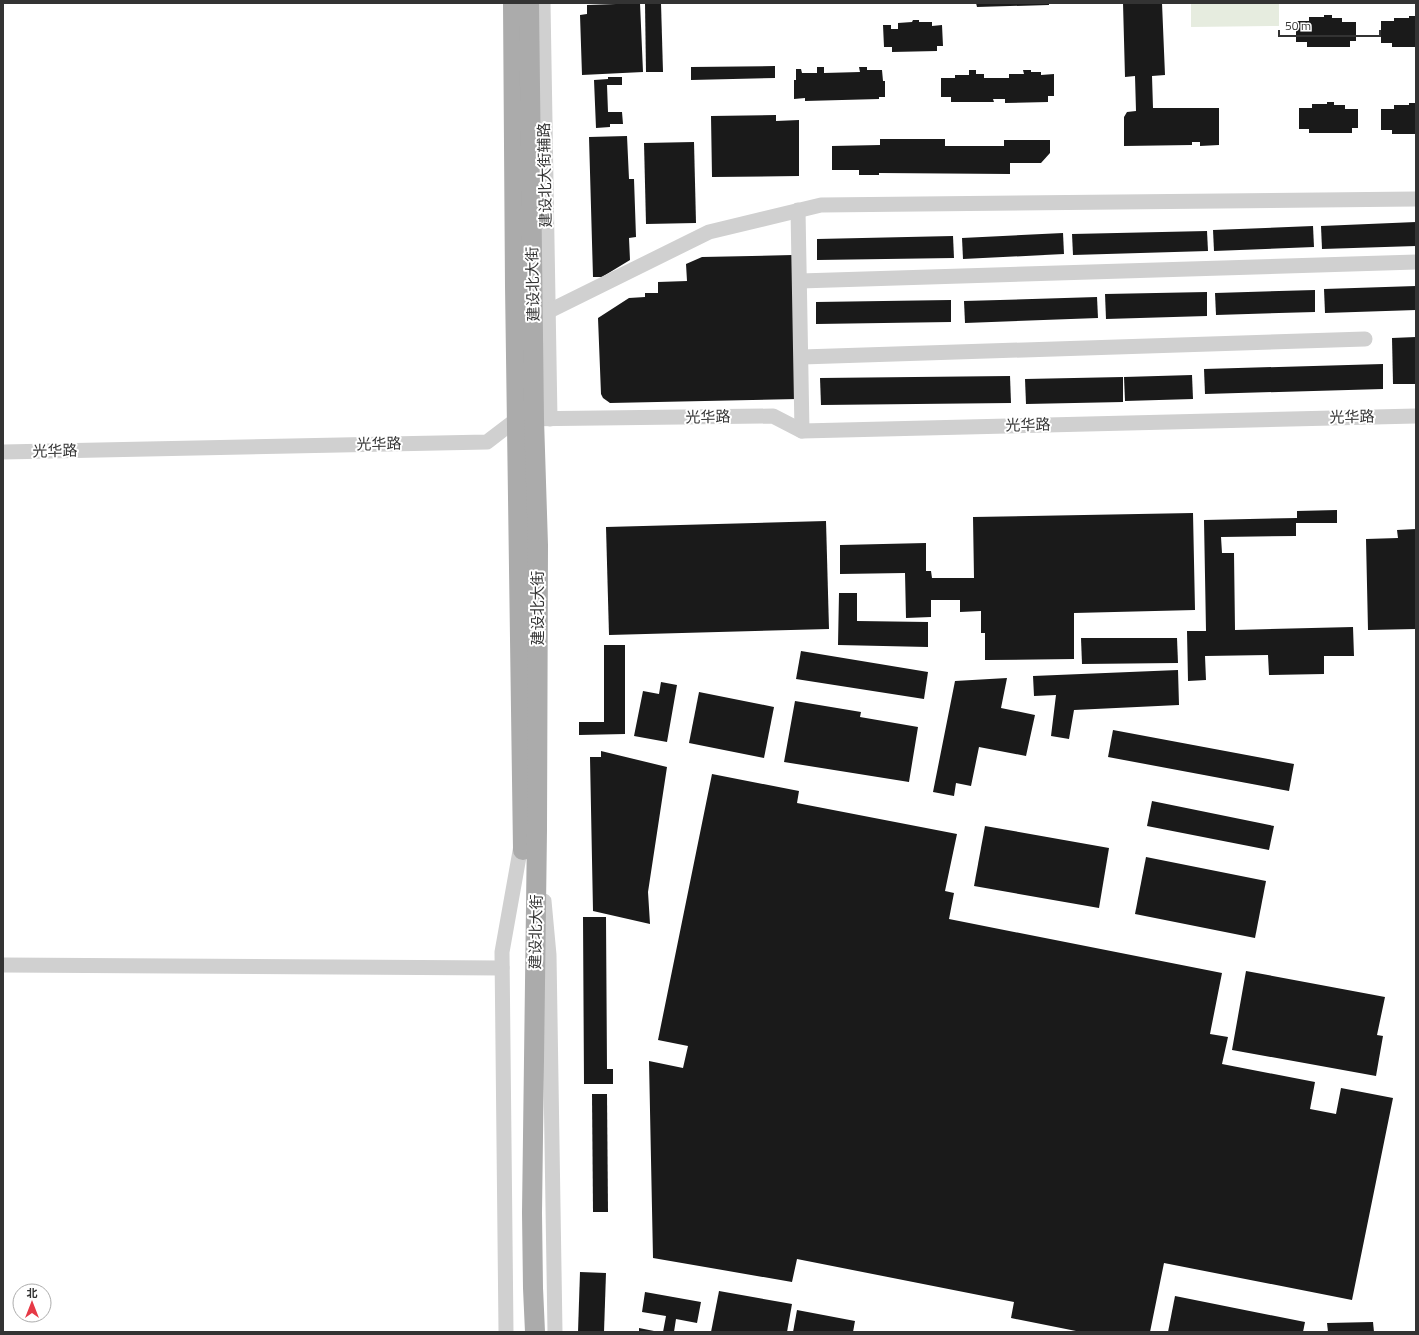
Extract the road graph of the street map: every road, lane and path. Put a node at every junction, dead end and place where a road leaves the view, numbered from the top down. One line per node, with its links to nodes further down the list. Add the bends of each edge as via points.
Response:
1 (513, 3): 12 (main road)
2 (529, 3): 8 (main road, 建设北大街)
3 (543, 3): 8 (street, 建设北大街辅路)
4 (1416, 198): 5 (street, via 821,205)
5 (798, 210): 7 (street); 8 (street, via 709,232)
6 (1416, 262): 7 (street)
7 (800, 280): 10 (street)
8 (540, 316): 12 (main road, 建设北大街)
9 (1365, 339): 10 (street)
10 (802, 357): 13 (street)
11 (1416, 416): 13 (street, 光华路)
12 (534, 419): 13 (street, 光华路, via 773,416); 14 (street, 光华路, via 487,442); 15 (main road, 建设北大街, via 538,545)
13 (802, 431)
14 (3, 452)
15 (530, 835): 17 (street, via 502,952); 18 (main road, 建设北大街); 22 (street, via 549,955)
16 (3, 965): 17 (street)
17 (502, 968): 19 (street)
18 (529, 1213): 20 (main road); 21 (main road)
19 (506, 1332)
20 (526, 1332)
21 (535, 1332)
22 (555, 1332)

